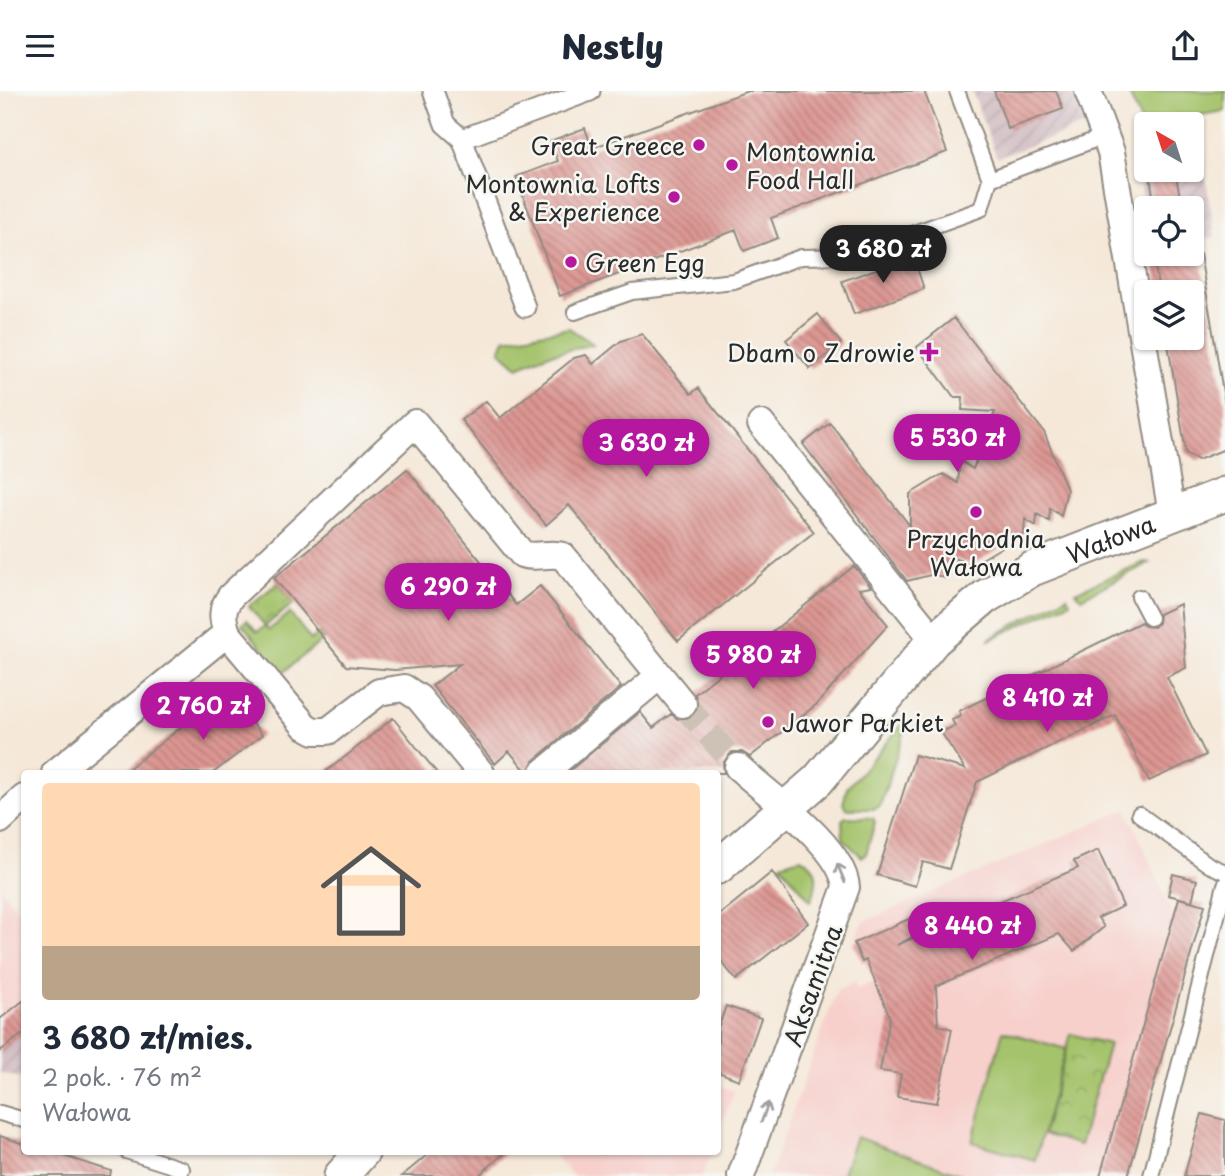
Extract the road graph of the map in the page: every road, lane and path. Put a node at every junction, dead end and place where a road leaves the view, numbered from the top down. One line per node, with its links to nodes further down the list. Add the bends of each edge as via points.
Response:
1 (433, 91): 6 (street, via 445,124)
2 (590, 91): 6 (street)
3 (957, 91): 7 (lane)
4 (1088, 91): 5 (street)
5 (1105, 136): 7 (lane); 12 (street)
6 (462, 139): 8 (street)
7 (990, 179): 9 (lane, via 982,209 850,256 801,257 734,281 632,292)
8 (525, 307)
9 (575, 313)
10 (761, 424): 16 (street)
11 (1225, 494): 12 (street, Wałowa)
12 (1172, 514): 16 (street, Wałowa, via 1009,581 962,614)
13 (1139, 597): 14 (lane)
14 (1150, 618)
15 (228, 633): 17 (street, via 222,618 231,596 415,422 522,554 532,558 563,556); 20 (street); 21 (street, via 314,731 328,730 379,692 404,688 419,698)
16 (934, 641): 24 (street, Wałowa, via 818,780)
17 (658, 677): 18 (street); 22 (street)
18 (683, 704)
19 (738, 767): 24 (street, Aksamitna)
20 (59, 770)
21 (479, 770)
22 (547, 770)
23 (21, 801): 26 (street)
24 (786, 810): 27 (street, Wałowa); 36 (street, Aksamitna, one-way to 24, via 846,887 838,863)
25 (1139, 814): 28 (lane)
26 (0, 820)
27 (721, 864)
28 (1225, 872)
29 (1225, 885): 37 (lane)
30 (0, 1113): 31 (lane)
31 (21, 1119)
32 (139, 1155): 34 (lane)
33 (359, 1155): 35 (street)
34 (183, 1169)
35 (341, 1176)
36 (741, 1176)
37 (1151, 1176)

